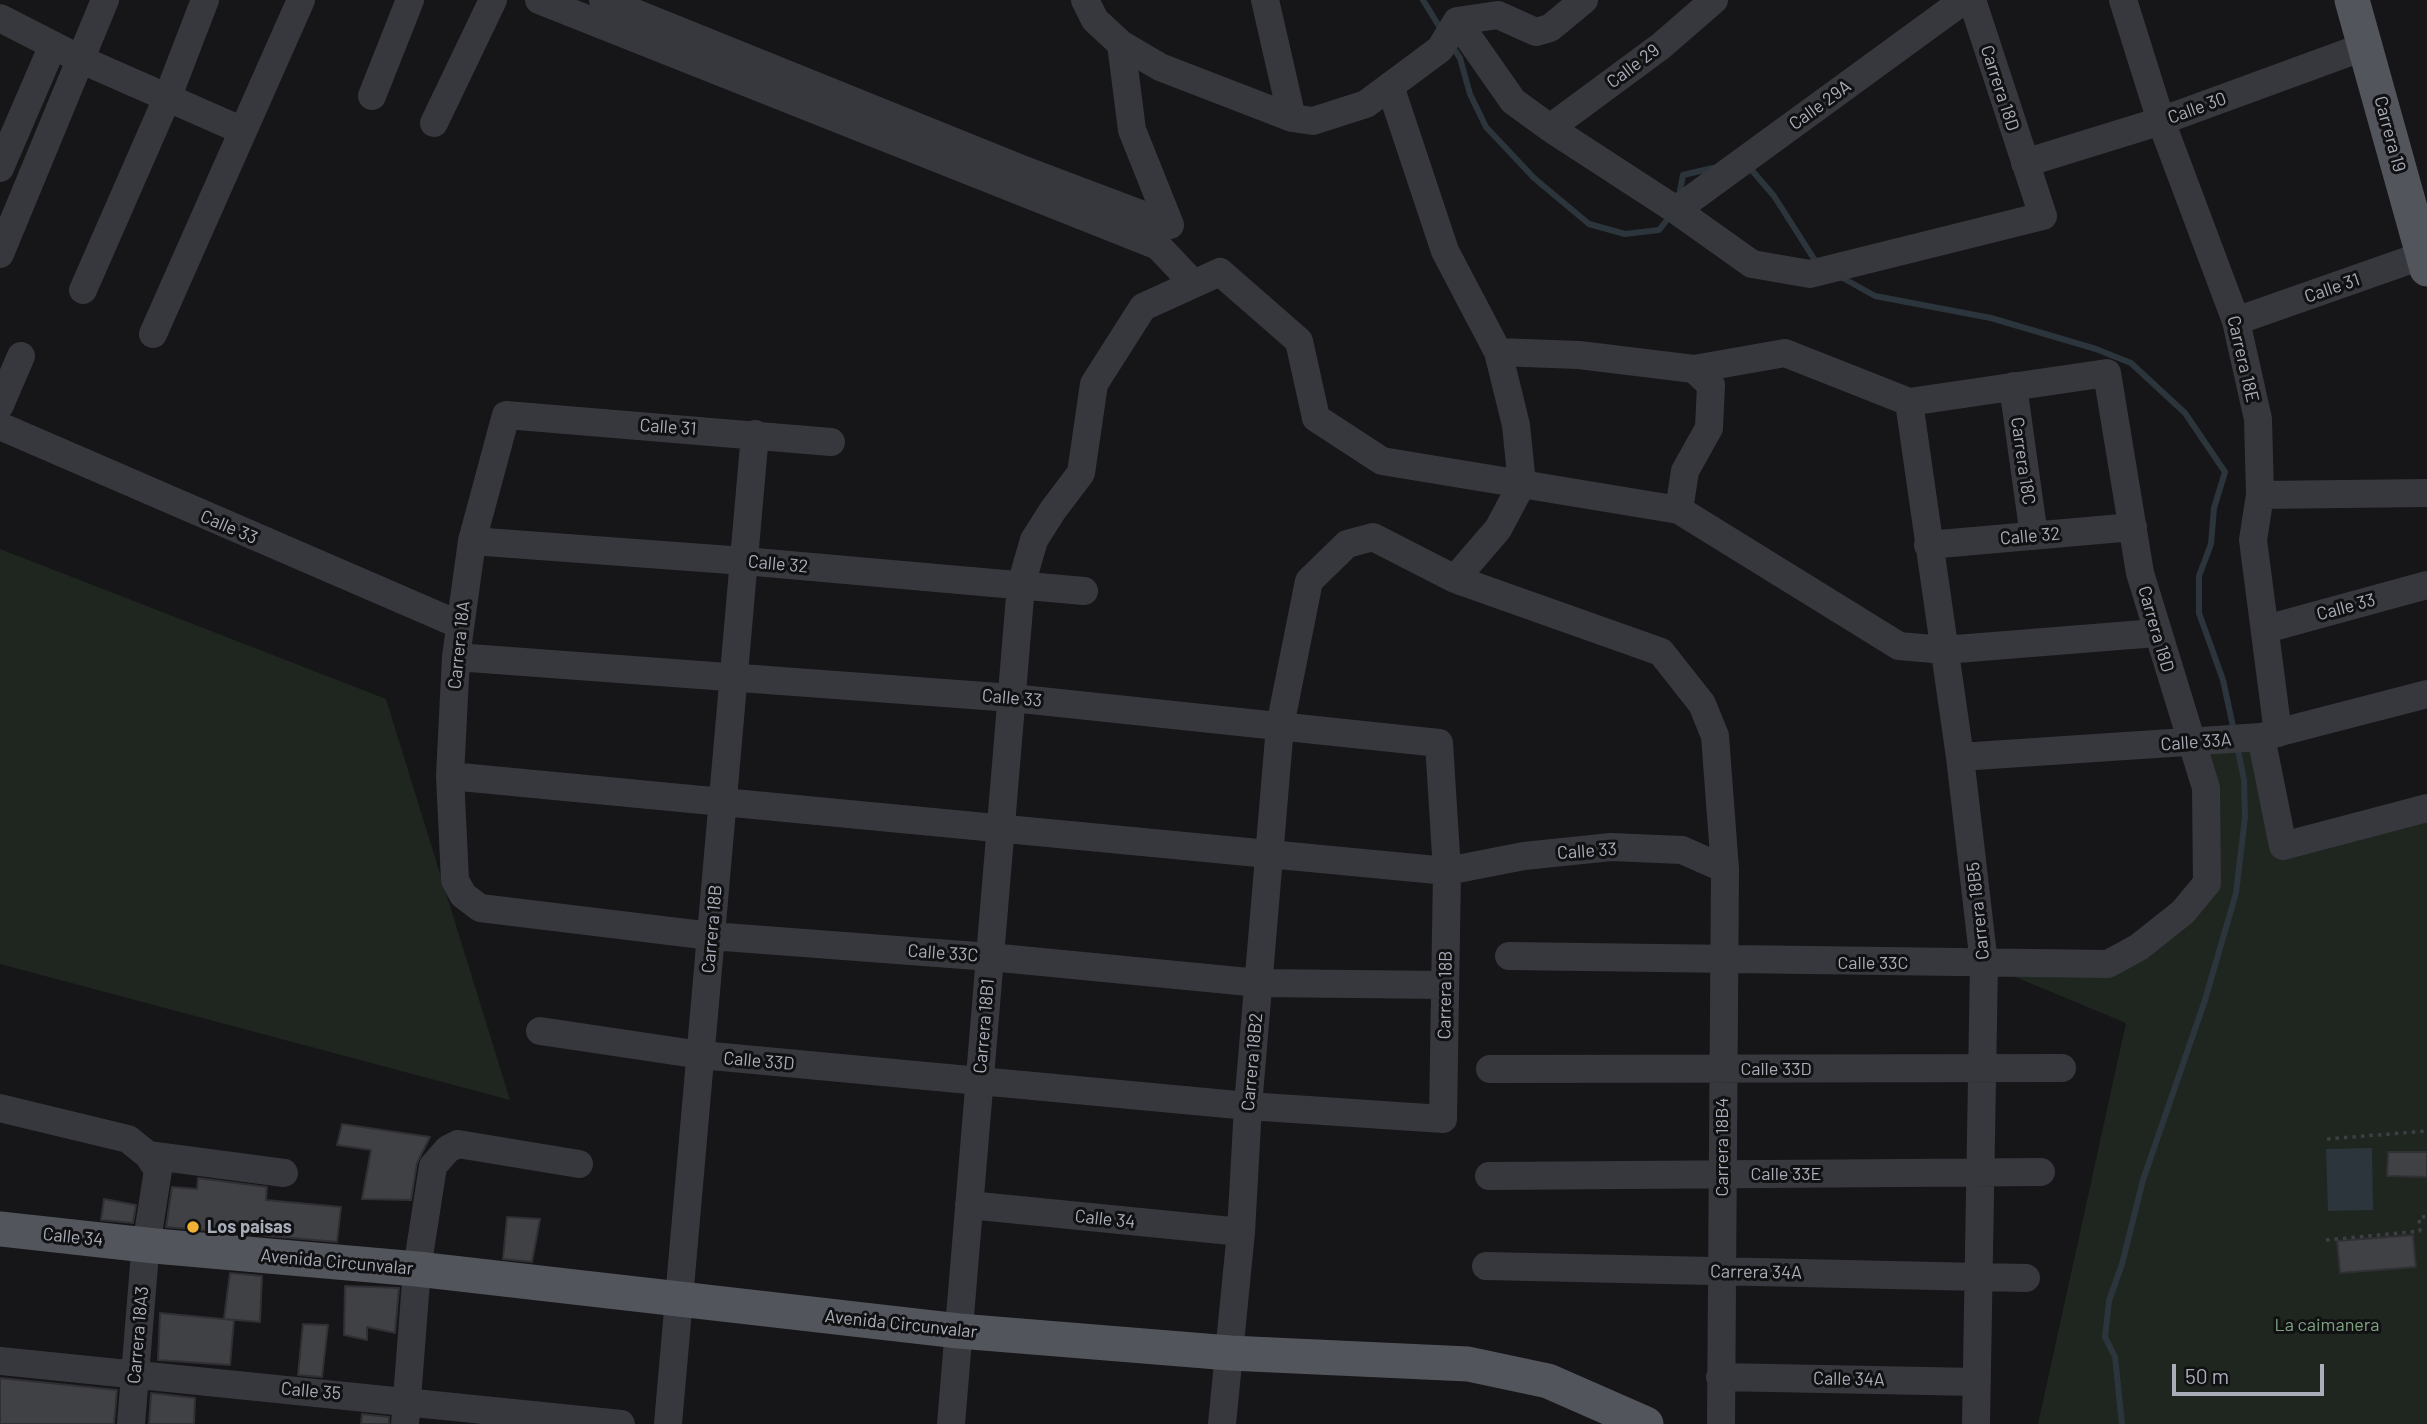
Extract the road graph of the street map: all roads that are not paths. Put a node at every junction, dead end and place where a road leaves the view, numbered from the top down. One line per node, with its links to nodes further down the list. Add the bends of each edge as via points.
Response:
1 (105, 0): 21 (street)
2 (205, 0): 23 (street)
3 (300, 0): 29 (street)
4 (410, 0): 24 (street)
5 (493, 0): 27 (street)
6 (539, 0): 35 (street, via 1158,246)
7 (603, 0): 18 (street, via 1170,225 1132,130)
8 (1085, 0): 18 (street, via 1095,20)
9 (1265, 0): 25 (street)
10 (1584, 0): 17 (street, via 1550,28 1536,33 1498,15)
11 (1714, 0): 28 (street, Calle 29, via 1661,46)
12 (1964, 0): 32 (street, Calle 29A)
13 (1972, 0): 30 (street, Carrera 18D)
14 (2123, 0): 26 (street, Carrera 18E)
15 (2352, 0): 20 (main road, Carrera 19)
16 (0, 18): 19 (street)
17 (1457, 21): 22 (street, via 1440,49); 28 (street, via 1513,101)
18 (1121, 44): 25 (street, via 1160,67)
19 (53, 45): 21 (street); 31 (street)
20 (2367, 46): 26 (street, Calle 30); 34 (main road, Carrera 19)
21 (82, 60): 23 (street); 33 (street)
22 (1390, 86): 25 (street, via 1366,104 1313,121); 39 (street, via 1446,251)
23 (168, 96): 29 (street); 36 (street)
24 (372, 96)
25 (1292, 118)
26 (2161, 121): 30 (street, Calle 30); 37 (street, Carrera 18E)
27 (434, 123)
28 (1550, 128): 32 (street)
29 (243, 131): 38 (street)
30 (2025, 163): 32 (street, Carrera 18D, via 2043,216 1810,274 1752,264)
31 (0, 168)
32 (1676, 210)
33 (0, 254)
34 (2426, 260): 37 (street, Calle 31)
35 (1193, 283): 49 (street, Carrera 18B1, via 1220,272 1299,341 1316,418 1382,461); 59 (street, Carrera 18B1, via 1143,307 1094,384 1081,473 1034,540)
36 (83, 290)
37 (2236, 321): 51 (street, Carrera 18E, via 2258,419)
38 (153, 334)
39 (1498, 352): 41 (street, via 1579,355); 49 (street, via 1516,425)
40 (21, 356): 44 (street)
41 (1694, 369): 43 (street, via 1785,353); 52 (street, via 1711,385 1709,428 1685,471)
42 (2013, 387): 43 (street); 53 (street, Carrera 18D, via 2106,373); 54 (street, Carrera 18C)
43 (1909, 402): 56 (street, Carrera 18B5)
44 (0, 405)
45 (506, 415): 47 (street, Calle 31); 55 (street, Carrera 18A)
46 (0, 426): 62 (street, Calle 33)
47 (755, 434): 48 (street, Calle 31); 57 (street, Carrera 18B)
48 (831, 442)
49 (1522, 484): 52 (street); 58 (street, via 1498,529)
50 (2427, 493): 51 (street)
51 (2260, 495): 63 (street, Carrera 18E, via 2253,540)
52 (1679, 510): 65 (street, via 1899,646)
53 (2133, 527): 54 (street, Calle 32); 64 (street, Carrera 18D)
54 (2034, 536): 56 (street, Calle 32)
55 (472, 541): 57 (street, Calle 32); 62 (street, Carrera 18A)
56 (1928, 545): 65 (street, Carrera 18B5)
57 (744, 561): 59 (street, Calle 32); 67 (street, Carrera 18B)
58 (1455, 579): 70 (street, Carrera 18B2, via 1373,537 1347,544 1309,581); 79 (street, Carrera 18B4, via 1661,652 1702,704 1715,736)
59 (1021, 585): 61 (street, Calle 32); 69 (street, Carrera 18B1)
60 (2427, 585): 63 (street, Calle 33)
61 (1084, 591)
62 (460, 625): 66 (street, Carrera 18A)
63 (2266, 629): 71 (street, Carrera 18E)
64 (2156, 633): 65 (street); 72 (street, Carrera 18D)
65 (1944, 650): 73 (street, Carrera 18B5)
66 (456, 657): 67 (street, Calle 33); 74 (street, Carrera 18A)
67 (734, 676): 69 (street, Calle 33); 75 (street, Carrera 18B)
68 (2427, 694): 71 (street, Calle 33A)
69 (1012, 698): 70 (street, Calle 33); 77 (street, Carrera 18B1)
70 (1282, 713): 78 (street, Carrera 18B2); 80 (street, Calle 33, via 1439,743)
71 (2269, 735): 72 (street, Calle 33A); 76 (street, Carrera 18E, via 2283,846)
72 (2192, 743): 73 (street, Calle 33A); 82 (street, Carrera 18D, via 2206,788)
73 (1960, 757): 87 (street, Carrera 18B5)
74 (450, 776): 75 (street, Calle 33); 81 (street, Carrera 18A)
75 (723, 802): 77 (street, Calle 33); 83 (street, Carrera 18B)
76 (2427, 808)
77 (1001, 828): 78 (street, Calle 33); 85 (street, Carrera 18B1)
78 (1269, 854): 80 (street, Calle 33); 88 (street, Carrera 18B2)
79 (1725, 869): 80 (street, Calle 33, via 1682,850 1611,847 1524,856); 86 (street, Carrera 18B4)
80 (1447, 871): 89 (street, Carrera 18B)
81 (454, 880): 83 (street, Calle 33C, via 463,895 480,908)
82 (2207, 883): 87 (street, Calle 33C, via 2183,912 2139,947 2108,964)
83 (711, 936): 85 (street, Calle 33C); 91 (street, Carrera 18B)
84 (1509, 956): 86 (street, Calle 33C)
85 (990, 957): 88 (street, Calle 33C); 96 (street, Carrera 18B1)
86 (1723, 961): 87 (street, Calle 33C); 94 (street, Carrera 18B4)
87 (1984, 964): 95 (street, Carrera 18B5)
88 (1259, 983): 89 (street, Calle 33C); 97 (street, Carrera 18B2)
89 (1445, 985): 97 (street, Carrera 18B, via 1443,1119)
90 (540, 1031): 91 (street, Calle 33D)
91 (701, 1055): 96 (street, Calle 33D); 115 (street, Carrera 18B)
92 (2062, 1068): 95 (street, Calle 33D)
93 (1490, 1069): 94 (street, Calle 33D)
94 (1723, 1069): 95 (street, Calle 33D); 104 (street, Carrera 18B4)
95 (1983, 1070): 102 (street, Carrera 18B5)
96 (979, 1081): 97 (street); 106 (street, Carrera 18B1)
97 (1248, 1106): 108 (street, Carrera 18B2)
98 (0, 1108): 99 (street, via 128,1139)
99 (148, 1155): 101 (street); 109 (street, Carrera 18A3, via 158,1170)
100 (579, 1164): 111 (street, via 458,1144 448,1149 433,1166)
101 (284, 1172)
102 (1981, 1172): 103 (street, Calle 33E); 104 (street, Calle 33E); 113 (street, Carrera 18B5)
103 (2041, 1172)
104 (1722, 1174): 105 (street, Calle 33E); 112 (street, Carrera 18B4)
105 (1489, 1176)
106 (969, 1205): 108 (street, Calle 34); 116 (street, Carrera 18B1)
107 (0, 1229): 109 (main road, Calle 34)
108 (1241, 1232): 117 (street, Carrera 18B2)
109 (146, 1245): 111 (main road, Avenida Circunvalar); 119 (street, Carrera 18A3)
110 (1486, 1266): 112 (street, Carrera 34A)
111 (417, 1269): 115 (main road, Avenida Circunvalar); 122 (street)
112 (1721, 1272): 113 (street, Carrera 34A); 120 (street, Carrera 18B4)
113 (1979, 1278): 114 (street, Carrera 34A); 121 (street, Carrera 18B5)
114 (2026, 1278)
115 (679, 1299): 116 (main road, Avenida Circunvalar); 125 (street, Carrera 18B)
116 (958, 1331): 117 (main road, Avenida Circunvalar); 126 (street, Carrera 18B1)
117 (1230, 1353): 127 (street, Carrera 18B2); 128 (main road, Avenida Circunvalar, via 1468,1364 1548,1381)
118 (0, 1361): 119 (street, Calle 35)
119 (134, 1375): 122 (street, Calle 35); 123 (street, Carrera 18A3)
120 (1720, 1377): 121 (street, Calle 34A); 129 (street, Carrera 18B4)
121 (1977, 1382): 130 (street, Carrera 18B5)
122 (405, 1412): 124 (street, Calle 35)
123 (131, 1424)
124 (621, 1424)
125 (668, 1424)
126 (951, 1424)
127 (1222, 1424)
128 (1647, 1424)
129 (1721, 1424)
130 (1976, 1424)

